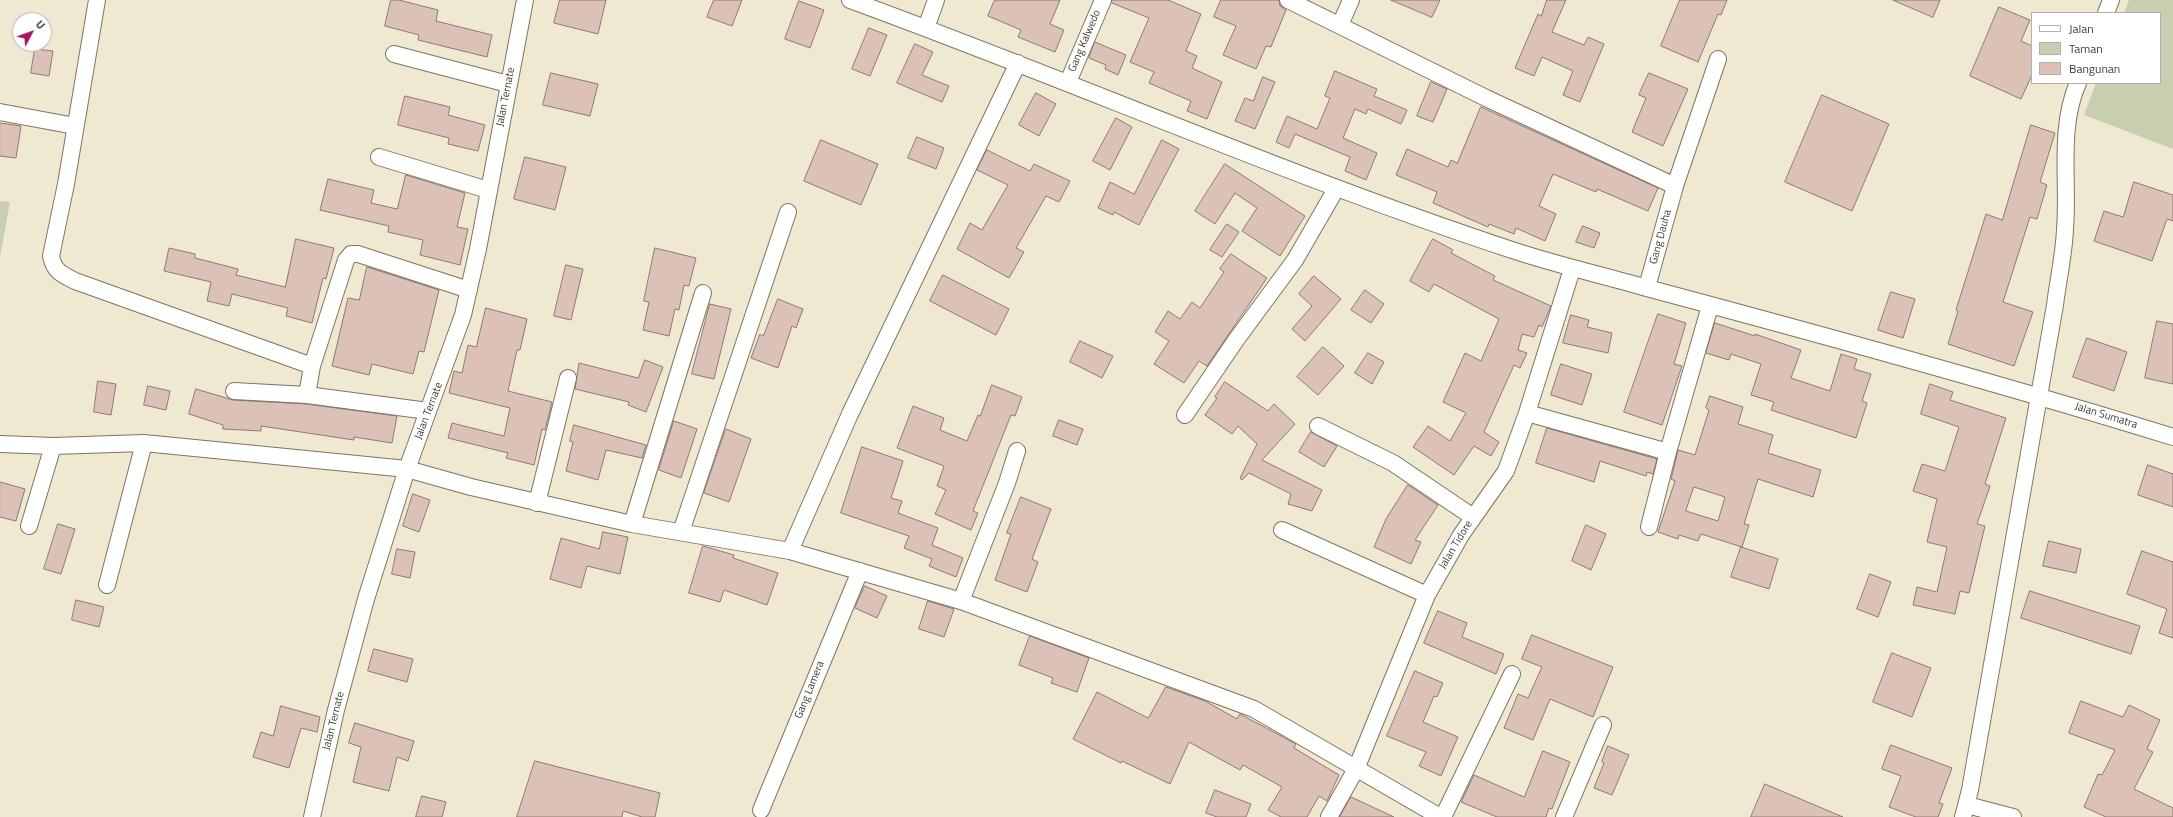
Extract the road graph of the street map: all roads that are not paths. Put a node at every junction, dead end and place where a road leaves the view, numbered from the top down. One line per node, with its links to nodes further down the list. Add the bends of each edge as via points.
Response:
1 (98, 0): 19 (street)
2 (525, 0): 16 (street, Jalan Ternate)
3 (850, 0): 11 (street, Jalan Sumatra)
4 (936, 0): 11 (street)
5 (1103, 0): 15 (street, Gang Kalwedo)
6 (1288, 0): 10 (street)
7 (1351, 0): 10 (street)
8 (2111, 0): 9 (street)
9 (2106, 12)
10 (1340, 25): 21 (street, via 1486,98)
11 (926, 28): 14 (street, Jalan Sumatra)
12 (394, 54): 16 (street)
13 (1718, 59): 21 (street, Gang Dauha)
14 (1018, 63): 15 (street, Jalan Sumatra); 53 (street, via 850,414)
15 (1068, 82): 22 (street, Jalan Sumatra)
16 (508, 84): 23 (street, Jalan Ternate)
17 (2078, 84): 34 (street, via 2069,112 2066,145 2065,230 2055,305)
18 (0, 112): 19 (street)
19 (75, 126): 30 (street, via 51,256 53,267 58,273)
20 (379, 156): 23 (street)
21 (1674, 186): 26 (street, Gang Dauha)
22 (1336, 189): 25 (street, Jalan Sumatra); 37 (street, via 1296,260 1236,340)
23 (488, 190): 27 (street, Jalan Ternate)
24 (788, 212): 52 (street)
25 (1572, 269): 26 (street, Jalan Sumatra); 36 (street, Jalan Tidore)
26 (1647, 287): 29 (street, Jalan Sumatra)
27 (468, 290): 30 (street, via 358,254 351,254 346,260); 35 (street, Jalan Ternate, via 463,315)
28 (703, 293): 48 (street)
29 (1710, 306): 34 (street, Jalan Sumatra); 44 (street)
30 (312, 366): 33 (street)
31 (568, 378): 46 (street)
32 (234, 391): 33 (street)
33 (307, 395): 35 (street)
34 (2038, 395): 39 (street, Jalan Sumatra); 62 (street)
35 (428, 411): 45 (street, Jalan Ternate)
36 (1527, 413): 44 (street); 47 (street, Jalan Tidore, via 1506,471)
37 (1185, 415)
38 (1318, 426): 47 (street, via 1392,463)
39 (2173, 437)
40 (144, 443): 42 (street); 45 (street); 55 (street)
41 (0, 444): 42 (street)
42 (53, 446): 49 (street)
43 (1017, 451): 57 (street, via 1008,483)
44 (1668, 452): 50 (street)
45 (407, 469): 46 (street); 63 (street, Jalan Ternate, via 366,599 336,710)
46 (537, 503): 48 (street)
47 (1473, 517): 56 (street, Jalan Tidore, via 1449,554)
48 (632, 524): 52 (street)
49 (29, 526)
50 (1649, 527)
51 (1282, 530): 56 (street)
52 (681, 532): 53 (street)
53 (790, 551): 54 (street)
54 (860, 570): 57 (street); 61 (street, Gang Lamera)
55 (107, 584)
56 (1428, 595): 60 (street, Jalan Tidore)
57 (961, 601): 60 (street, via 1254,708)
58 (1512, 674): 65 (street)
59 (1603, 725): 66 (street)
60 (1356, 769): 64 (street, Jalan Tidore); 65 (street)
61 (761, 810)
62 (1965, 811): 67 (street)
63 (312, 817)
64 (1329, 817)
65 (1442, 817)
66 (1564, 817)
67 (2013, 817)

